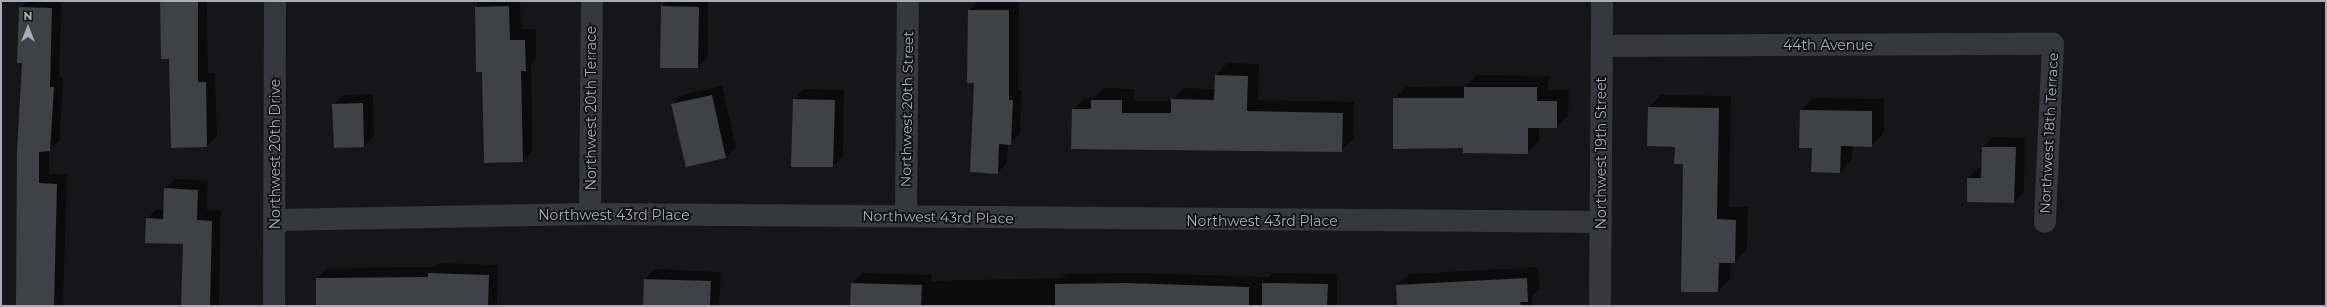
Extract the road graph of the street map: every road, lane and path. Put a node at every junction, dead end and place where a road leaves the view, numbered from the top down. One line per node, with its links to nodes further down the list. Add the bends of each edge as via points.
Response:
1 (275, 1): 9 (street, Northwest 20th Drive)
2 (592, 1): 7 (street, Northwest 20th Terrace)
3 (908, 1): 8 (street, Northwest 20th Street)
4 (1602, 1): 6 (street, Northwest 19th Street)
5 (2053, 44): 6 (street, 44th Avenue); 11 (street, Northwest 18th Terrace)
6 (1602, 46): 10 (street, Northwest 19th Street)
7 (590, 214): 8 (street, Northwest 43rd Place); 9 (street, Northwest 43rd Place)
8 (906, 216): 10 (street, Northwest 43rd Place)
9 (275, 220): 12 (street, Northwest 20th Drive)
10 (1601, 222): 13 (street, Northwest 19th Street)
11 (2045, 222)
12 (274, 306)
13 (1600, 306)

